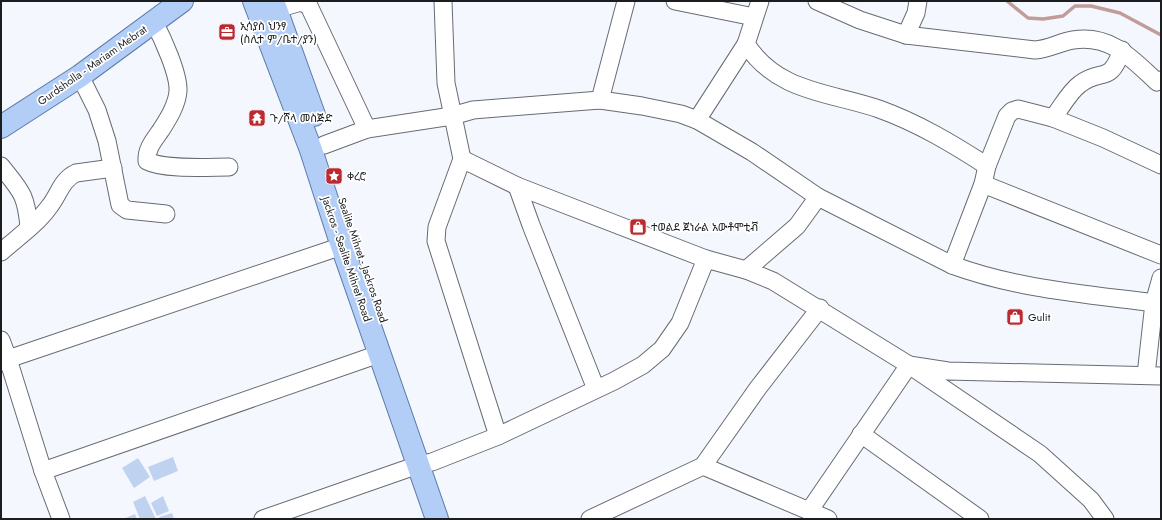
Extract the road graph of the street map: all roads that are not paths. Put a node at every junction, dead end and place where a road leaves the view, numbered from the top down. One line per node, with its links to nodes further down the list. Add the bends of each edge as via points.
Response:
1 (181, 1): 12 (main road, Gurdsholla - Mariam Mebrat)
2 (254, 1): 36 (main road, Jackros - Sealite Mihret Road, via 311,150)
3 (444, 1): 19 (street, via 446,83)
4 (626, 1): 18 (street)
5 (760, 1): 11 (street)
6 (818, 1): 9 (street)
7 (918, 1): 13 (street, via 916,13)
8 (686, 2): 11 (street)
9 (834, 4): 13 (street, via 860,20)
10 (275, 5): 23 (street, via 301,2 309,6); 24 (main road, Sealite Mihret - Jackros Road)
11 (754, 17): 14 (street)
12 (154, 22): 16 (main road, Gurdsholla - Mariam Mebrat); 29 (street, via 172,62 178,91 173,108 148,149 147,160 153,164)
13 (906, 35): 15 (street, via 1035,50 1046,50 1071,40 1098,39)
14 (746, 44): 21 (street); 28 (street, via 764,66 786,81 810,92 880,109 951,143)
15 (1122, 50): 17 (street); 20 (street, via 1111,72 1090,78 1078,85)
16 (80, 76): 22 (main road, Gurdsholla - Mariam Mebrat); 30 (street, via 97,110)
17 (1160, 86)
18 (600, 100): 19 (street, via 473,110); 21 (street, via 681,114)
19 (452, 116): 23 (street); 25 (street)
20 (1053, 118): 26 (street); 28 (street, via 1018,109 1012,111 1007,116)
21 (697, 120): 33 (street, via 752,152)
22 (1, 127)
23 (367, 129): 24 (street)
24 (324, 145): 53 (main road, Sealite Mihret - Jackros Road)
25 (462, 159): 32 (street); 52 (street, via 437,227 436,240)
26 (1161, 165)
27 (1, 166): 35 (street, via 27,204)
28 (987, 166): 31 (street)
29 (229, 167)
30 (112, 168): 34 (street, via 120,205 126,210); 35 (street, via 71,175 65,180 49,207)
31 (983, 184): 38 (street); 40 (street)
32 (517, 186): 39 (street); 50 (street)
33 (818, 197): 40 (street); 41 (street, via 798,226)
34 (166, 214)
35 (29, 227): 37 (street)
36 (342, 246): 46 (main road, Jackros - Sealite Mihret Road); 47 (street)
37 (1, 252)
38 (1161, 255)
39 (706, 259): 41 (street); 50 (street, via 680,323 662,349 643,365)
40 (952, 265): 43 (street, via 975,274 1052,290)
41 (746, 270): 44 (street, via 773,281)
42 (1161, 278): 43 (street)
43 (1154, 303): 49 (street)
44 (820, 308): 48 (street); 54 (street, via 758,388)
45 (1, 340): 47 (street)
46 (379, 354): 53 (main road, Jackros - Sealite Mihret Road); 55 (street)
47 (5, 360): 55 (street)
48 (909, 365): 49 (street, via 948,371); 51 (street); 64 (street, via 1040,454 1090,500)
49 (1154, 375)
50 (596, 389): 52 (street)
51 (860, 434): 56 (street); 63 (street)
52 (498, 436): 53 (street)
53 (425, 464): 58 (street); 59 (main road, Jackros - Sealite Mihret Road); 60 (main road, Sealite Mihret - Jackros Road)
54 (703, 466): 56 (street); 61 (street)
55 (43, 471): 57 (street)
56 (809, 511): 62 (street)
57 (61, 519)
58 (263, 519)
59 (437, 519)
60 (453, 519)
61 (590, 519)
62 (828, 519)
63 (980, 519)
64 (1105, 519)

